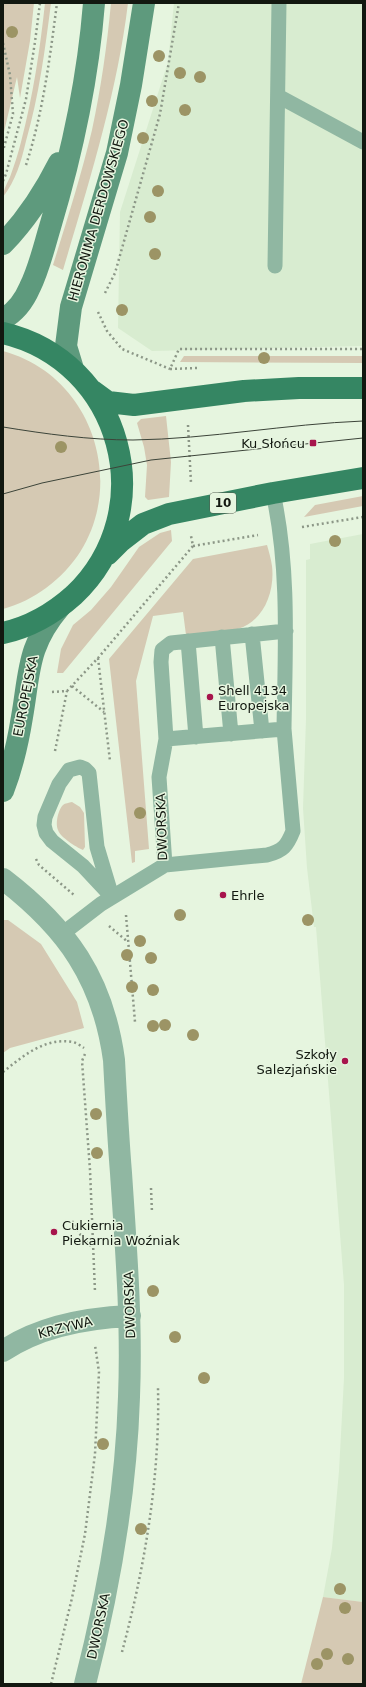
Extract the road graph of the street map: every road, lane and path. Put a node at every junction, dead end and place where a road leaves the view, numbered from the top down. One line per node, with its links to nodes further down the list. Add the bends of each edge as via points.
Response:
1 (40, 3): 12 (path, via 26,99)
2 (57, 3): 11 (path, via 42,102)
3 (94, 3): 8 (main road, via 87,70)
4 (144, 3): 20 (main road, HIERONIMA DERDOWSKIEGO, via 132,85 116,153 71,306 66,346)
5 (279, 3): 7 (lane)
6 (3, 43): 10 (path, via 10,75 13,114)
7 (278, 96): 9 (lane); 14 (lane)
8 (75, 129): 13 (main road, via 37,202); 16 (main road, via 56,205 30,287 19,306)
9 (363, 142)
10 (3, 151)
11 (25, 168)
12 (3, 181)
13 (3, 244)
14 (275, 266)
15 (96, 309): 19 (path, via 107,331 122,349)
16 (3, 319)
17 (3, 333): 20 (main road, via 42,347)
18 (363, 349): 19 (path, via 179,349)
19 (170, 369): 21 (path)
20 (73, 370): 23 (main road)
21 (172, 375)
22 (363, 388): 23 (main road, via 244,391 134,405 108,402)
23 (92, 391): 29 (main road, via 111,425 122,472 118,520)
24 (188, 419): 26 (path)
25 (363, 478): 27 (main road, 10)
26 (191, 486)
27 (273, 493): 29 (main road, 10, via 157,518 132,532); 31 (lane, via 278,517)
28 (191, 534): 36 (path, via 193,546)
29 (99, 564): 30 (main road, 10, via 82,588)
30 (60, 607): 32 (main road, 10, via 35,622); 44 (main road, EUROPEJSKA, via 45,626 33,652 17,742)
31 (286, 630): 33 (lane, DWORSKA); 39 (lane)
32 (3, 633)
33 (252, 634): 34 (lane, DWORSKA); 40 (lane)
34 (222, 637): 35 (lane, DWORSKA); 41 (lane)
35 (188, 641): 42 (lane); 43 (lane, DWORSKA, via 171,644 162,650)
36 (72, 686): 37 (path, via 67,691); 38 (path)
37 (47, 692)
38 (104, 712)
39 (284, 729): 40 (lane); 45 (lane, via 293,830 288,843 279,852 267,855)
40 (262, 731): 41 (lane)
41 (231, 734): 42 (lane)
42 (196, 737): 43 (lane)
43 (166, 739): 45 (lane, DWORSKA, via 159,777)
44 (3, 791)
45 (164, 865): 47 (lane, DWORSKA)
46 (3, 879): 48 (street, DWORSKA, via 43,913)
47 (112, 897): 47 (lane, via 97,847 89,773 85,769 74,768 69,770 58,784 45,817 45,829 52,841 83,866); 48 (lane, DWORSKA)
48 (62, 934): 53 (street, DWORSKA, via 83,965 92,984 110,1036)
49 (3, 1072): 51 (path, via 29,1052 50,1043 74,1042 86,1049 82,1061)
50 (72, 1222): 51 (path, via 82,1238)
51 (93, 1248): 52 (path)
52 (95, 1295)
53 (130, 1316): 55 (street, KRZYWA, via 95,1319 48,1330 27,1337); 57 (street, DWORSKA, via 129,1398 120,1508 103,1606)
54 (95, 1340): 56 (path, via 98,1379 95,1454 85,1534)
55 (3, 1351)
56 (51, 1684)
57 (85, 1684)

